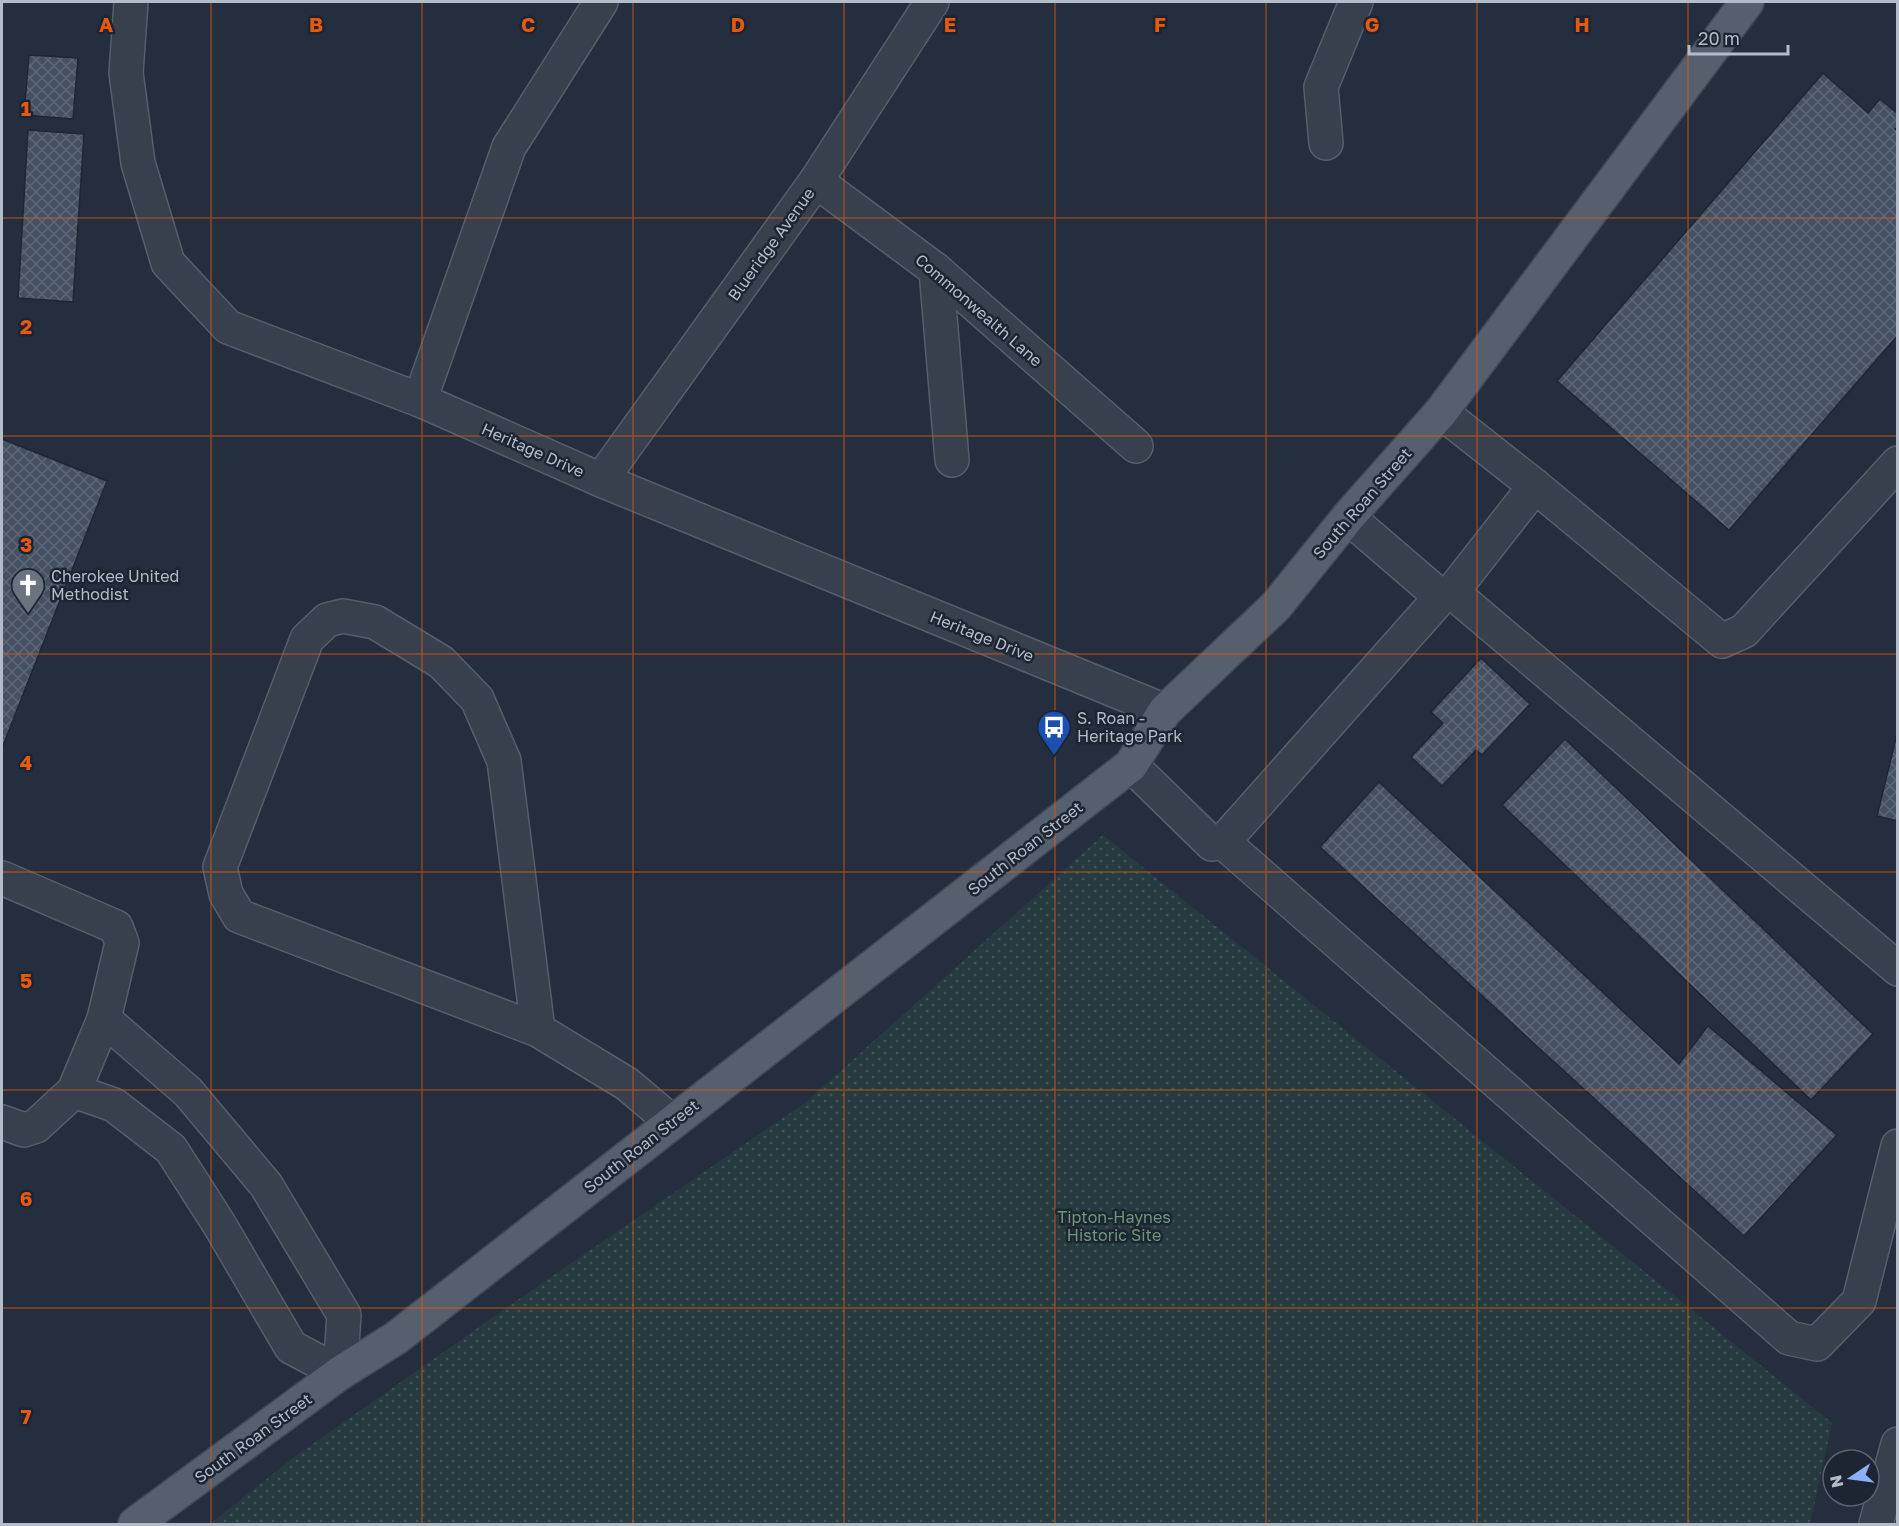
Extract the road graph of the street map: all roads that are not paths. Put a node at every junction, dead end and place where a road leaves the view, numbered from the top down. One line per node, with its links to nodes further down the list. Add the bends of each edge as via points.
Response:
1 (131, 2): 9 (street, Heritage Drive, via 126,73 138,164 168,263 228,327)
2 (601, 2): 9 (street, via 509,147)
3 (932, 2): 7 (street, Blueridge Avenue)
4 (1356, 2): 6 (street, via 1321,87)
5 (1747, 2): 10 (main road, South Roan Street)
6 (1326, 143)
7 (816, 181): 8 (street, Commonwealth Lane); 14 (street, Blueridge Avenue)
8 (936, 270): 11 (street, Commonwealth Lane); 12 (street)
9 (420, 400): 14 (street, Heritage Drive)
10 (1441, 412): 15 (street); 16 (main road, South Roan Street)
11 (1136, 446)
12 (951, 460)
13 (1898, 463): 15 (street, via 1744,632 1722,641)
14 (601, 480): 18 (street, Heritage Drive)
15 (1535, 486): 17 (street)
16 (1348, 517): 17 (street); 18 (main road, South Roan Street, via 1276,606)
17 (1446, 594): 20 (street); 22 (street)
18 (1165, 711): 19 (main road, South Roan Street)
19 (1131, 765): 20 (street, via 1212,844); 27 (main road, South Roan Street)
20 (1223, 842): 28 (street, via 1789,1338 1817,1344 1859,1301)
21 (2, 878): 23 (street, via 116,927 122,943)
22 (1898, 969)
23 (104, 1019): 25 (street); 29 (street, via 188,1092 266,1185 344,1316)
24 (538, 1030): 24 (street, via 239,916 226,894 220,867 307,639 327,620 343,616 375,622 441,662 477,699 504,761); 27 (street, via 627,1084)
25 (74, 1091): 26 (street, via 36,1126 24,1130); 29 (street, via 114,1105 171,1149 291,1347)
26 (2, 1122)
27 (672, 1122): 29 (main road, South Roan Street, via 396,1338)
28 (1898, 1146)
29 (340, 1373): 31 (main road, South Roan Street)
30 (1898, 1444): 32 (street)
31 (135, 1524)
32 (1876, 1524)

